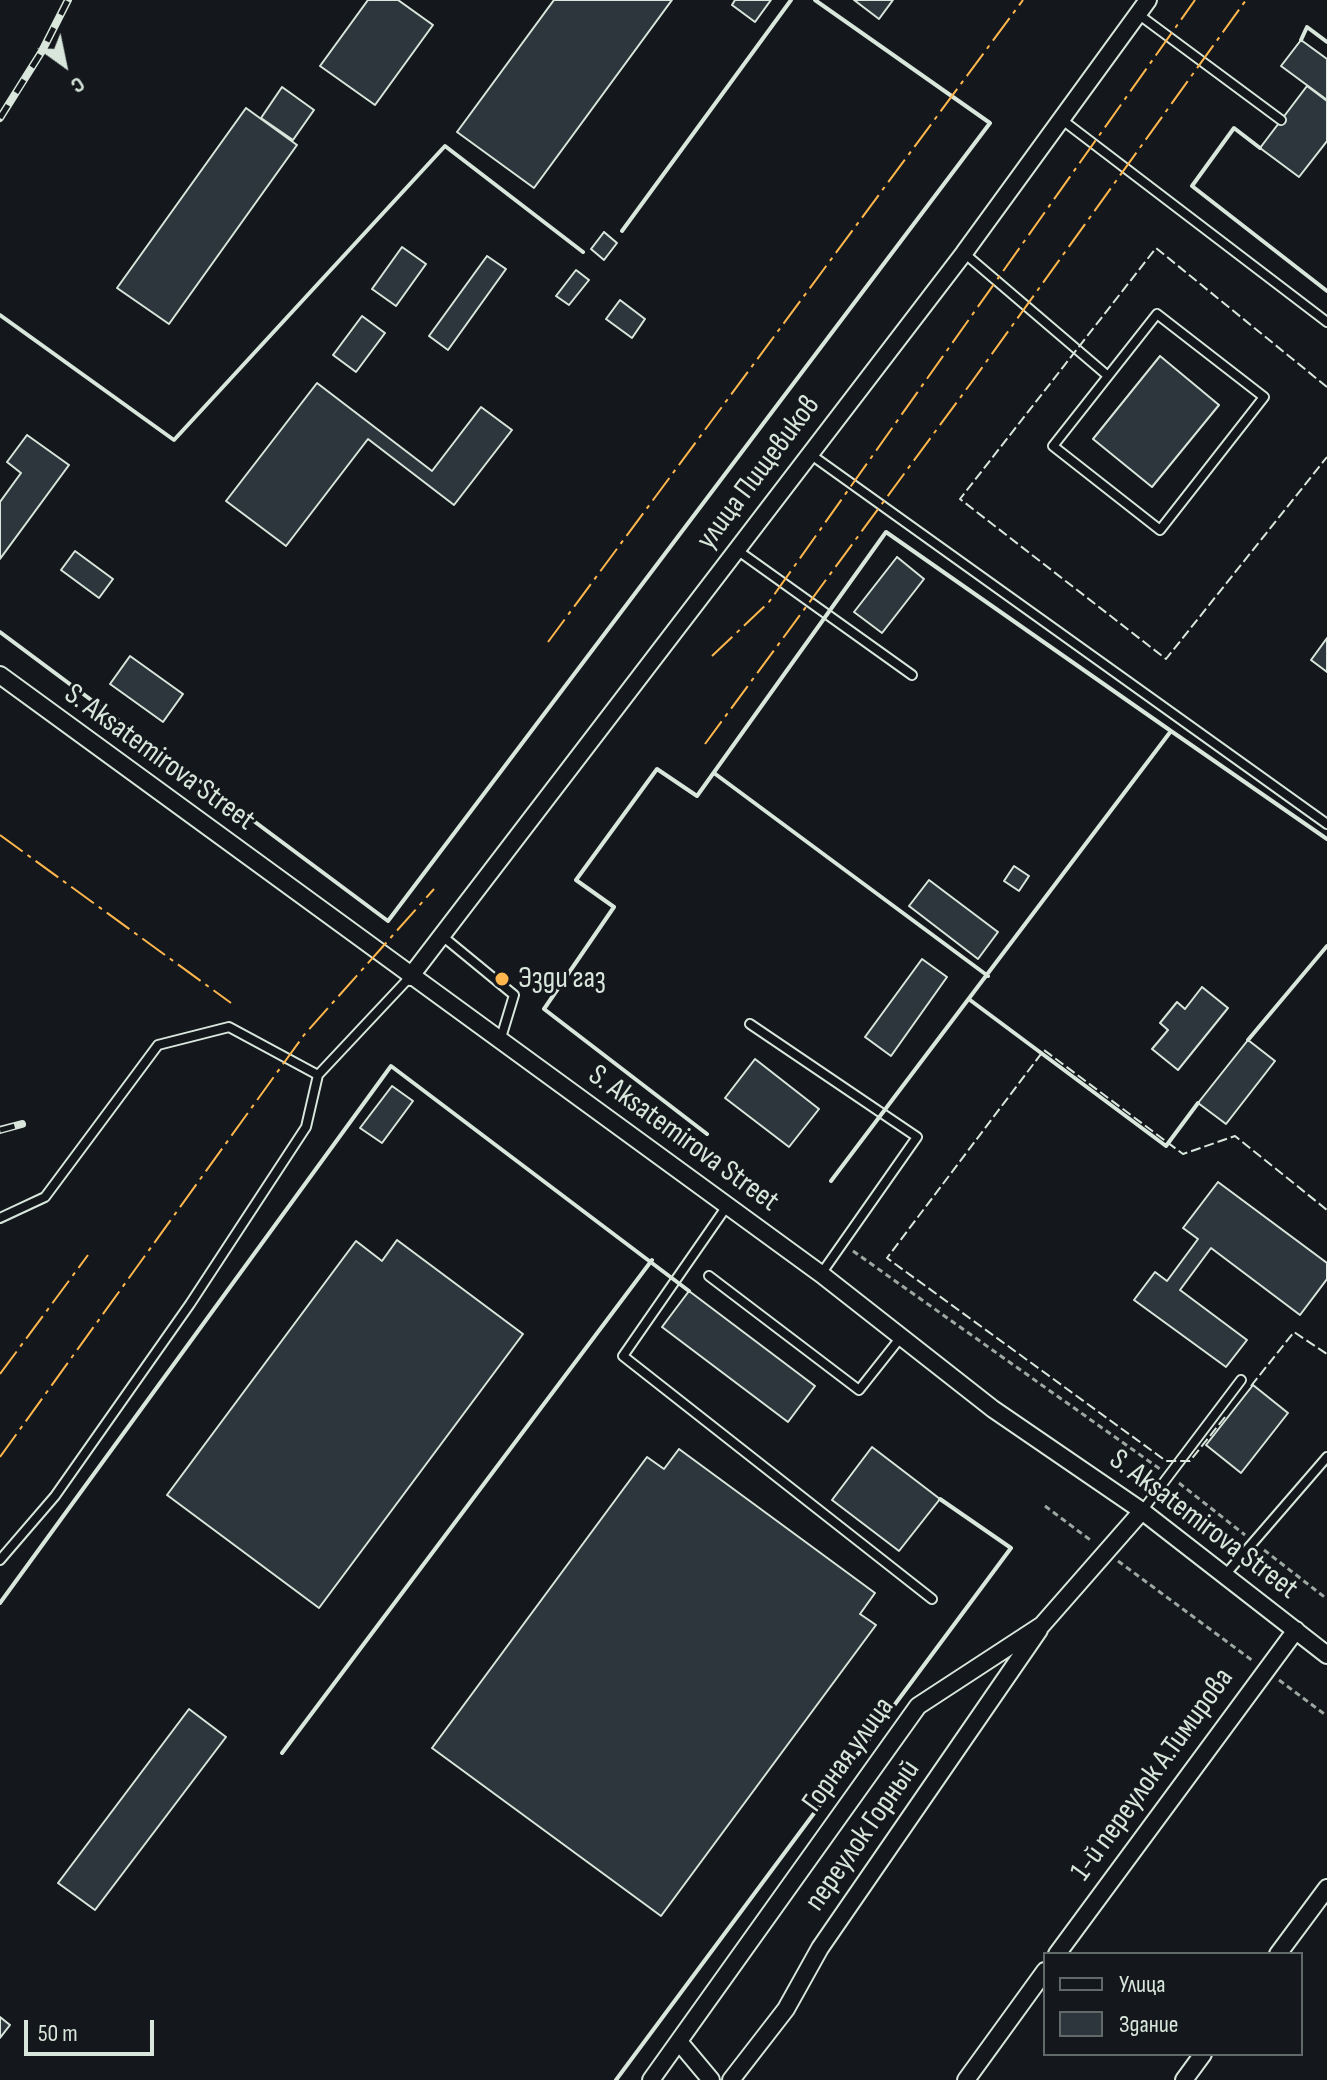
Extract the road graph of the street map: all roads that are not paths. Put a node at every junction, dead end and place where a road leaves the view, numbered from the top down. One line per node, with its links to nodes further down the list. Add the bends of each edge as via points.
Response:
1 (1143, 7): 2 (street, улица Пищевиков); 3 (lane)
2 (1061, 119): 4 (street, улица Пищевиков); 5 (lane)
3 (1281, 120)
4 (964, 253): 6 (lane); 7 (street, улица Пищевиков)
5 (1327, 322)
6 (1108, 376): 6 (lane, via 1053,446 1160,530 1264,397 1157,314)
7 (809, 454): 8 (street, улица Пищевиков); 11 (lane)
8 (736, 550): 10 (lane); 12 (street, улица Пищевиков)
9 (0, 675): 13 (street, S. Aksatemirova Street)
10 (912, 675)
11 (1327, 824)
12 (441, 935): 13 (street, улица Пищевиков); 15 (lane, via 514,995)
13 (410, 977): 15 (street, S. Aksatemirova Street); 16 (lane)
14 (750, 1024): 19 (lane, via 917,1137)
15 (500, 1042): 17 (street, S. Aksatemirova Street)
16 (318, 1075): 18 (lane, via 229,1027 158,1045 45,1197); 25 (lane, via 298,1140 82,1457)
17 (727, 1206): 19 (street, S. Aksatemirova Street); 27 (lane, via 623,1356)
18 (0, 1218)
19 (821, 1274): 21 (street, S. Aksatemirova Street)
20 (709, 1276): 21 (lane, via 859,1390)
21 (901, 1337): 24 (street, S. Aksatemirova Street, via 993,1409)
22 (1241, 1380): 24 (lane)
23 (1327, 1457): 26 (lane)
24 (1142, 1511): 26 (street, S. Aksatemirova Street); 28 (street, Горная улица)
25 (0, 1560)
26 (1225, 1575): 29 (street, S. Aksatemirova Street)
27 (932, 1599)
28 (1042, 1625): 35 (street, Горная улица, via 918,1706); 39 (street, переулок Горный, via 820,1948 786,2009)
29 (1296, 1630): 30 (street, S. Aksatemirova Street); 32 (street, 1-й переулок А.Тимирова)
30 (1327, 1655)
31 (1327, 1888): 33 (street)
32 (1058, 1952)
33 (1279, 1952)
34 (1043, 1974): 40 (street)
35 (680, 2043): 37 (street, Горная улица); 38 (street)
36 (1202, 2056): 41 (street)
37 (651, 2080)
38 (711, 2080)
39 (731, 2080)
40 (966, 2080)
41 (1184, 2080)

